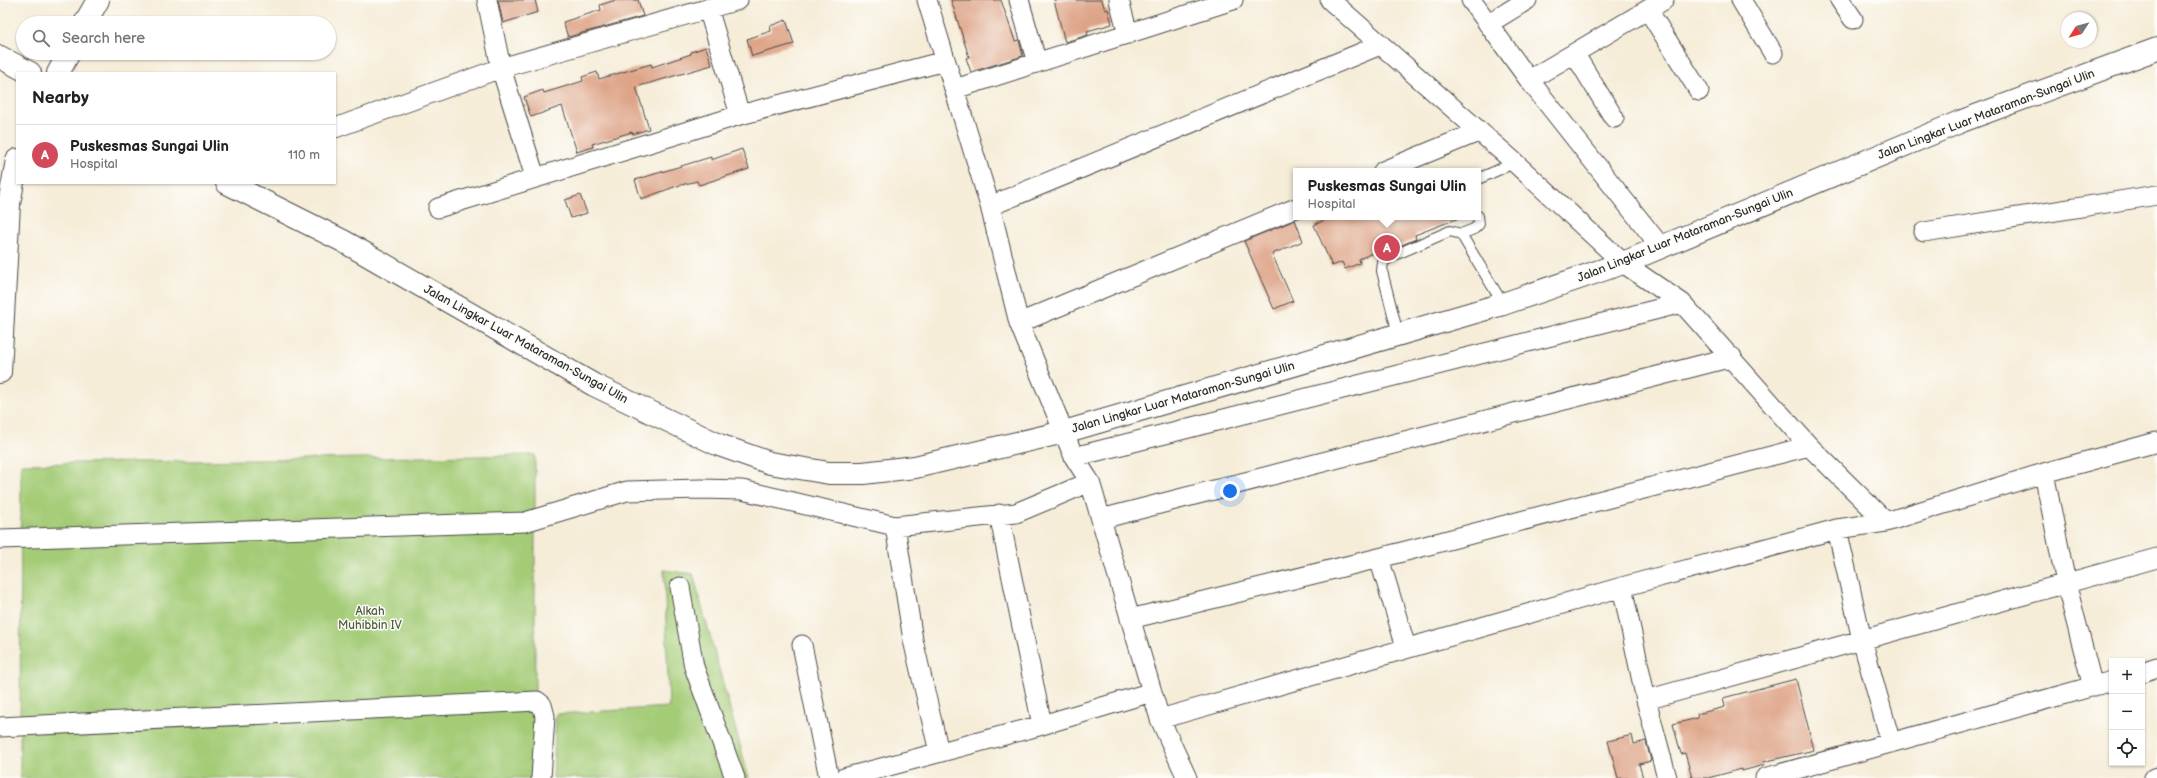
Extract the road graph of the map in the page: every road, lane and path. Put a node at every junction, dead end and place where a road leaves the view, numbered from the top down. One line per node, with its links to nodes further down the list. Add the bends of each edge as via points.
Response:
1 (98, 0): 15 (main road)
2 (487, 0): 27 (street)
3 (738, 0): 14 (street)
4 (927, 0): 25 (street)
5 (1019, 0): 26 (street)
6 (1119, 0): 18 (street)
7 (1330, 0): 19 (street)
8 (1472, 0): 17 (street)
9 (1527, 0): 17 (street)
10 (1741, 0): 22 (street)
11 (1840, 0): 16 (street)
12 (1221, 2): 18 (street)
13 (1656, 5): 21 (street); 32 (street)
14 (708, 8): 27 (street); 33 (street)
15 (89, 16)
16 (1853, 19)
17 (1488, 24): 30 (street)
18 (1128, 34): 26 (street)
19 (1380, 45): 36 (street); 44 (street)
20 (2157, 48): 50 (main road, Jalan Lingkar Luar Mataraman-Sungai Ulin, via 1962,121)
21 (1574, 53): 30 (street); 34 (street)
22 (1773, 53)
23 (0, 57): 28 (main road)
24 (65, 60): 29 (main road)
25 (945, 61): 31 (street); 33 (street)
26 (1037, 63): 31 (street)
27 (501, 68): 35 (street); 40 (street)
28 (28, 72)
29 (59, 72)
30 (1529, 80): 50 (street)
31 (955, 89): 44 (street)
32 (1700, 91)
33 (740, 115): 40 (street)
34 (1614, 118)
35 (336, 128)
36 (1478, 132): 37 (street); 39 (street)
37 (1512, 160): 41 (lane, via 1507,166); 51 (street)
38 (16, 166): 57 (main road, via 9,204)
39 (1390, 168)
40 (535, 177): 45 (street)
41 (1481, 178)
42 (229, 184): 59 (main road, Jalan Lingkar Luar Mataraman-Sungai Ulin, via 343,241 594,385 719,445 770,463 829,473 863,473 915,467)
43 (2157, 194): 48 (street)
44 (990, 206): 54 (street)
45 (438, 208)
46 (1293, 209): 54 (street)
47 (1478, 220): 49 (lane, via 1479,224 1474,229)
48 (1924, 232)
49 (1461, 234): 53 (lane); 55 (lane, via 1450,231 1383,262 1382,271)
50 (1661, 247): 51 (main road, Jalan Lingkar Luar Mataraman-Sungai Ulin)
51 (1623, 263): 52 (street); 53 (main road, Jalan Lingkar Luar Mataraman-Sungai Ulin)
52 (1682, 303): 56 (street); 62 (street)
53 (1503, 304): 55 (main road, Jalan Lingkar Luar Mataraman-Sungai Ulin)
54 (1020, 323): 59 (street)
55 (1398, 334): 59 (main road, Jalan Lingkar Luar Mataraman-Sungai Ulin)
56 (1732, 357): 61 (street); 66 (street)
57 (0, 367): 58 (main road)
58 (0, 372)
59 (1064, 432): 62 (street)
60 (2157, 442): 63 (street)
61 (1809, 446): 67 (street); 71 (street)
62 (1074, 457): 64 (street)
63 (2044, 473): 67 (street); 73 (street)
64 (1090, 482): 65 (street, via 1016,513); 66 (street)
65 (1000, 514): 68 (street); 87 (street)
66 (1101, 519): 76 (street)
67 (1886, 522): 69 (street)
68 (895, 526): 70 (street, via 742,490 701,489 627,491 525,522); 90 (street, via 913,640)
69 (1837, 529): 75 (street); 77 (street)
70 (0, 539)
71 (1379, 558): 76 (street); 79 (street)
72 (2157, 558): 73 (street)
73 (2066, 584): 77 (street); 83 (street)
74 (680, 587): 93 (street, via 694,667)
75 (1622, 587): 79 (street); 85 (street)
76 (1130, 619): 84 (street)
77 (1862, 640): 85 (street); 89 (street)
78 (802, 645): 94 (street)
79 (1406, 647): 86 (street)
80 (2157, 668): 81 (street)
81 (2145, 671)
82 (2109, 682): 83 (street)
83 (2093, 687): 89 (street)
84 (1152, 692): 86 (street); 87 (street)
85 (1646, 700): 97 (street)
86 (1160, 719): 96 (street)
87 (1042, 725): 90 (street)
88 (0, 727): 92 (street, via 537,701 542,705 545,716)
89 (1891, 743): 98 (street)
90 (939, 752): 95 (street)
91 (2157, 777): 99 (street)
92 (541, 778)
93 (735, 778)
94 (829, 778)
95 (844, 778)
96 (1187, 778)
97 (1667, 778)
98 (1765, 778)
99 (2154, 778)

